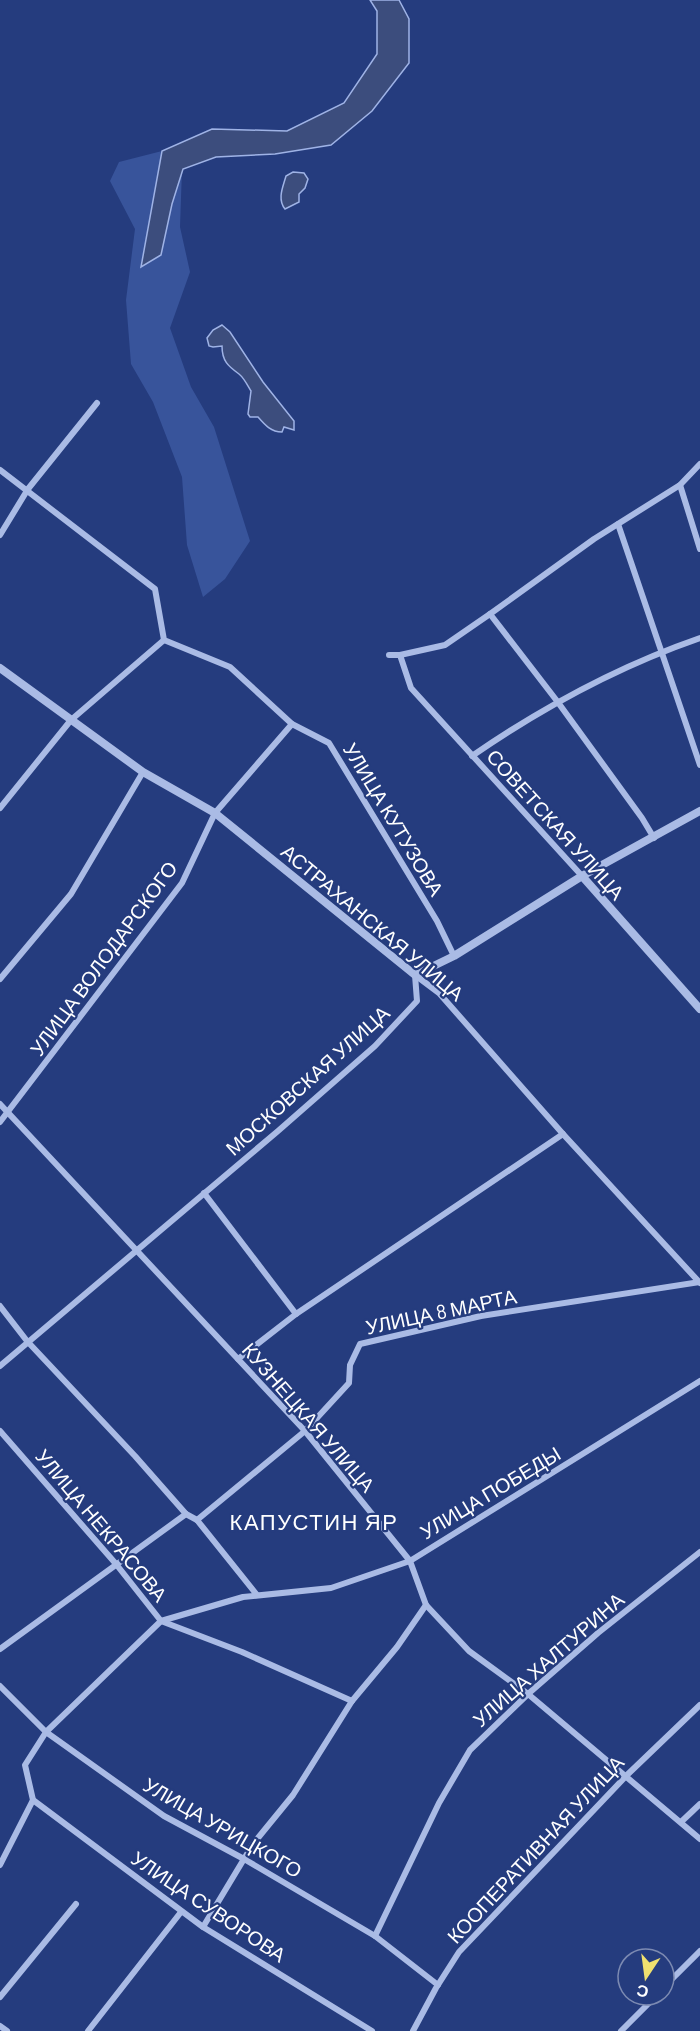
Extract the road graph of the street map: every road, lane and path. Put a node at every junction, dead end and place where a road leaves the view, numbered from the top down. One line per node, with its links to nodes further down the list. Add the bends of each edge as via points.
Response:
1 (97, 404): 5 (street)
2 (700, 464): 4 (street)
3 (0, 470): 5 (street)
4 (680, 485): 6 (street); 8 (street)
5 (28, 489): 7 (street); 11 (street, via 155,589)
6 (618, 524): 9 (street); 12 (street)
7 (0, 534)
8 (700, 549)
9 (490, 614): 14 (street, via 445,645); 16 (street)
10 (700, 638): 12 (street)
11 (164, 640): 17 (street); 18 (street, УЛИЦА КУТУЗОВА, via 230,667)
12 (662, 651): 16 (street); 20 (street)
13 (389, 655): 14 (street)
14 (400, 655): 19 (street, СОВЕТСКАЯ УЛИЦА, via 411,688)
15 (0, 669): 17 (street, АСТРАХАНСКАЯ УЛИЦА)
16 (557, 701): 19 (street); 25 (street)
17 (71, 720): 21 (street, АСТРАХАНСКАЯ УЛИЦА); 22 (street)
18 (292, 724): 24 (street, УЛИЦА ВОЛОДАРСКОГО); 27 (street, УЛИЦА КУТУЗОВА, via 329,743)
19 (472, 756): 26 (street, СОВЕТСКАЯ УЛИЦА)
20 (700, 765)
21 (143, 772): 24 (street, АСТРАХАНСКАЯ УЛИЦА); 29 (street, via 71,894)
22 (0, 807)
23 (700, 811): 25 (street)
24 (215, 813): 28 (street, АСТРАХАНСКАЯ УЛИЦА); 32 (street, УЛИЦА ВОЛОДАРСКОГО, via 182,883)
25 (654, 838): 26 (street)
26 (582, 876): 27 (street); 30 (street, СОВЕТСКАЯ УЛИЦА)
27 (454, 956): 28 (street)
28 (415, 975): 34 (street, АСТРАХАНСКАЯ УЛИЦА, via 439,993); 35 (street, МОСКОВСКАЯ УЛИЦА, via 417,1001 375,1046)
29 (0, 979)
30 (700, 1009)
31 (0, 1104): 32 (street, КУЗНЕЦКАЯ УЛИЦА)
32 (9, 1112): 33 (street, УЛИЦА ВОЛОДАРСКОГО); 36 (street, КУЗНЕЦКАЯ УЛИЦА)
33 (0, 1122)
34 (563, 1134): 37 (street, АСТРАХАНСКАЯ УЛИЦА); 39 (street)
35 (204, 1193): 36 (street, МОСКОВСКАЯ УЛИЦА); 39 (street)
36 (136, 1250): 40 (street, МОСКОВСКАЯ УЛИЦА); 41 (street, КУЗНЕЦКАЯ УЛИЦА)
37 (700, 1283): 45 (street, УЛИЦА 8 МАРТА, via 481,1316 360,1344 350,1365 349,1383)
38 (0, 1306): 40 (street)
39 (296, 1314): 41 (street)
40 (27, 1341): 42 (street, МОСКОВСКАЯ УЛИЦА); 46 (street)
41 (238, 1359): 45 (street, КУЗНЕЦКАЯ УЛИЦА)
42 (0, 1366)
43 (700, 1381): 49 (street, УЛИЦА ПОБЕДЫ)
44 (0, 1431): 50 (street, УЛИЦА НЕКРАСОВА)
45 (305, 1431): 47 (street, УЛИЦА 8 МАРТА); 49 (street, КУЗНЕЦКАЯ УЛИЦА)
46 (186, 1514): 47 (street); 50 (street)
47 (197, 1520): 51 (street)
48 (700, 1552): 56 (street, УЛИЦА ХАЛТУРИНА)
49 (410, 1561): 51 (street, УЛИЦА ПОБЕДЫ, via 331,1588); 52 (street, КУЗНЕЦКАЯ УЛИЦА)
50 (116, 1563): 53 (street, УЛИЦА НЕКРАСОВА); 54 (street)
51 (257, 1595): 53 (street, УЛИЦА ПОБЕДЫ)
52 (426, 1605): 56 (street, КУЗНЕЦКАЯ УЛИЦА, via 469,1651); 57 (street)
53 (161, 1621): 57 (street, УЛИЦА НЕКРАСОВА); 59 (street, УЛИЦА ПОБЕДЫ)
54 (0, 1650)
55 (0, 1686): 59 (street, УЛИЦА УРИЦКОГО)
56 (528, 1694): 60 (street, КУЗНЕЦКАЯ УЛИЦА); 70 (street, УЛИЦА ХАЛТУРИНА, via 470,1750 439,1803)
57 (352, 1701): 65 (street, via 293,1795)
58 (700, 1705): 60 (street, КООПЕРАТИВНАЯ УЛИЦА)
59 (46, 1732): 61 (street, УЛИЦА ПОБЕДЫ, via 25,1765); 65 (street, УЛИЦА УРИЦКОГО, via 164,1816)
60 (627, 1775): 63 (street, КУЗНЕЦКАЯ УЛИЦА); 73 (street, КООПЕРАТИВНАЯ УЛИЦА, via 459,1952)
61 (33, 1800): 66 (street); 68 (street, УЛИЦА СУВОРОВА)
62 (700, 1804): 63 (street)
63 (681, 1822): 64 (street, КУЗНЕЦКАЯ УЛИЦА)
64 (700, 1839)
65 (244, 1858): 69 (street); 70 (street, УЛИЦА УРИЦКОГО)
66 (0, 1865)
67 (76, 1904): 74 (street)
68 (181, 1912): 69 (street, УЛИЦА СУВОРОВА); 78 (street)
69 (203, 1927): 79 (street, УЛИЦА СУВОРОВА)
70 (375, 1936): 73 (street, УЛИЦА УРИЦКОГО)
71 (700, 1951): 72 (street)
72 (676, 1976)
73 (438, 1985): 80 (street, КООПЕРАТИВНАЯ УЛИЦА)
74 (0, 1997)
75 (645, 2007): 81 (street)
76 (0, 2026): 77 (street)
77 (7, 2031)
78 (88, 2031)
79 (372, 2031)
80 (413, 2031)
81 (621, 2031)

